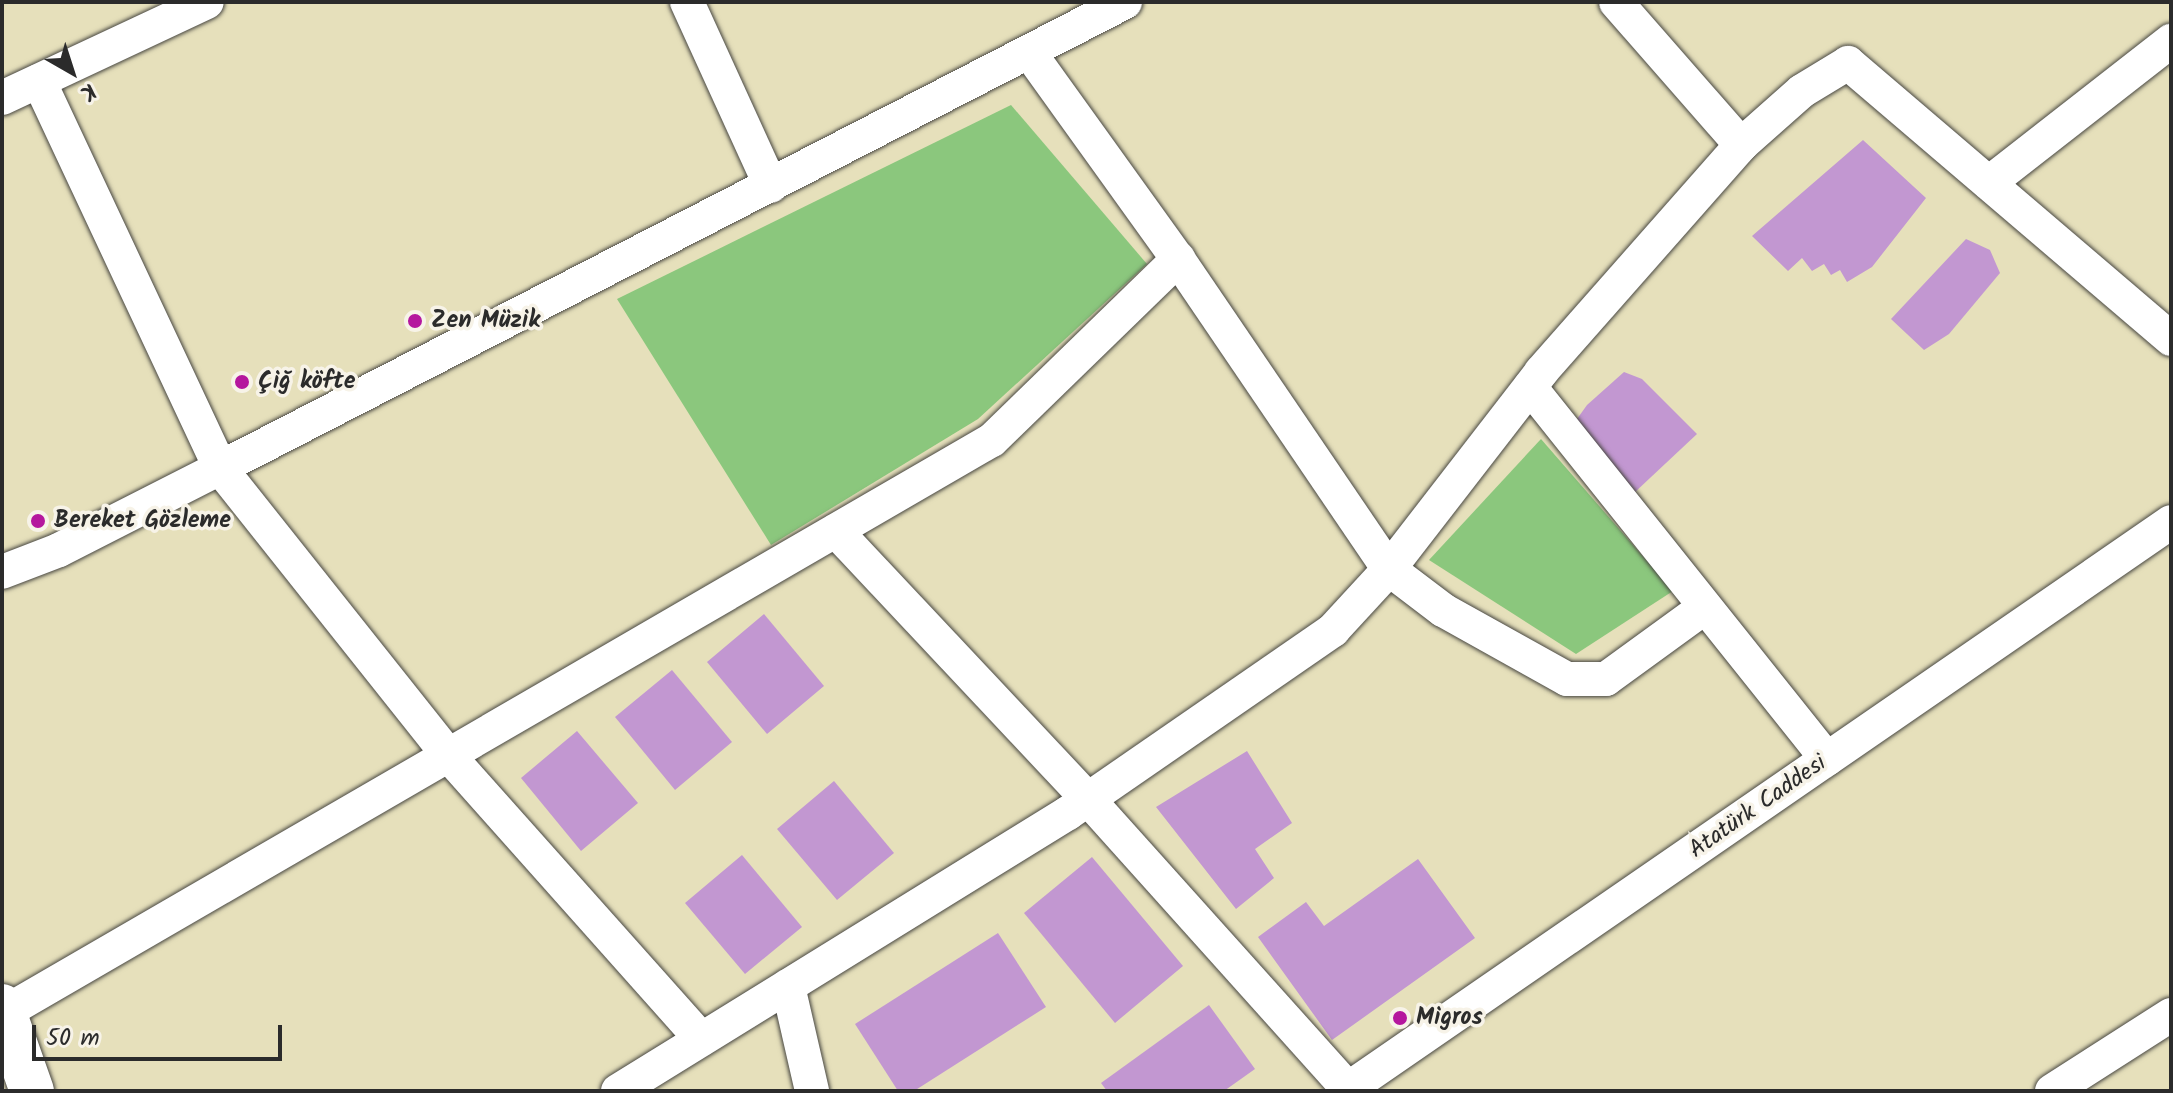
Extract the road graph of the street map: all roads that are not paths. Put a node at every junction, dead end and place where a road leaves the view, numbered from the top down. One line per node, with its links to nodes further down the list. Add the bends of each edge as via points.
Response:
1 (207, 2): 7 (street)
2 (687, 2): 11 (street)
3 (1125, 2): 6 (street)
4 (1616, 2): 9 (street)
5 (2171, 41): 10 (street)
6 (1029, 52): 11 (street); 12 (street)
7 (39, 81): 8 (street); 15 (street)
8 (2, 98)
9 (1741, 145): 10 (street, via 1802,91 1848,63); 14 (street)
10 (1989, 183): 13 (street)
11 (771, 186): 15 (street)
12 (1178, 259): 17 (street, via 992,440); 18 (street)
13 (2171, 339)
14 (1530, 387): 18 (street); 20 (street)
15 (220, 468): 19 (street, via 59,550); 21 (street)
16 (2171, 522): 22 (street, Atatürk Caddesi)
17 (836, 531): 21 (street); 23 (street)
18 (1389, 569): 20 (street, via 1443,610 1567,679 1606,679); 23 (street, via 1333,630)
19 (2, 572)
20 (1705, 607): 22 (street)
21 (449, 756): 25 (street); 27 (street)
22 (1827, 759): 28 (street, Atatürk Caddesi)
23 (1088, 799): 24 (street); 28 (street)
24 (788, 986): 27 (street); 31 (street)
25 (3, 1011): 29 (main road)
26 (2171, 1015): 32 (street)
27 (701, 1039): 30 (street)
28 (1348, 1090)
29 (32, 1091)
30 (618, 1091)
31 (812, 1091)
32 (2052, 1091)

